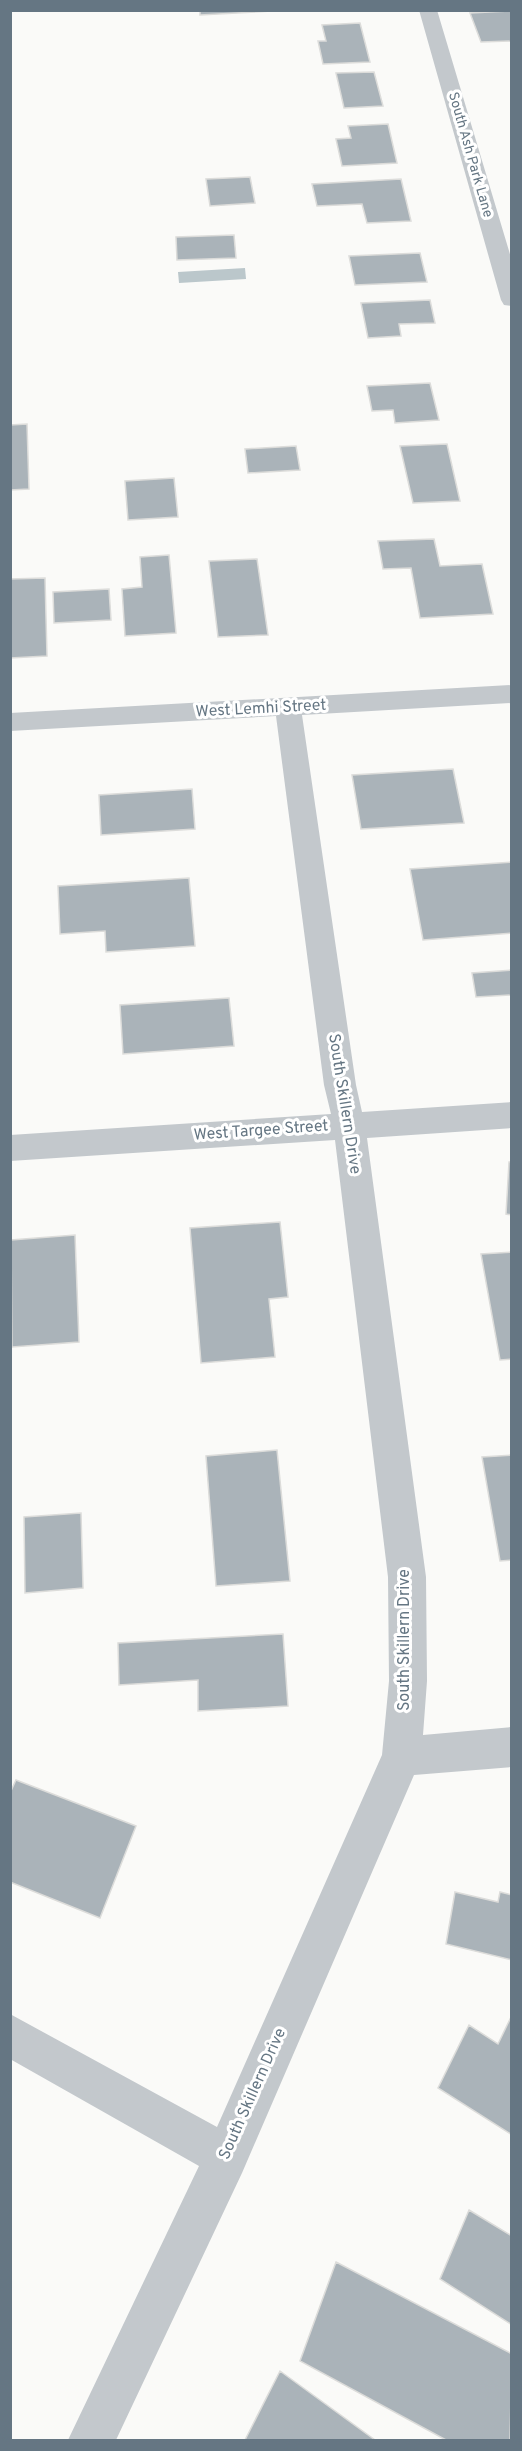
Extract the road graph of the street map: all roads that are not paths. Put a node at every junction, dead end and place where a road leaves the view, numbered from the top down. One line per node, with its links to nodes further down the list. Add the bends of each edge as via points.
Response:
1 (428, 10): 2 (street, South Ash Park Lane)
2 (512, 300)
3 (512, 694): 4 (street, West Lemhi Street)
4 (288, 708): 5 (street, West Lemhi Street); 7 (street, South Skillern Drive, via 340,1085)
5 (10, 722)
6 (512, 1115): 7 (street, West Targee Street)
7 (349, 1125): 8 (street, West Targee Street); 10 (street, South Skillern Drive, via 407,1577 408,1681)
8 (10, 1148)
9 (512, 1747): 10 (street)
10 (402, 1756): 12 (street, South Skillern Drive)
11 (10, 2036): 12 (street)
12 (226, 2157): 13 (street, South Skillern Drive)
13 (92, 2440)

